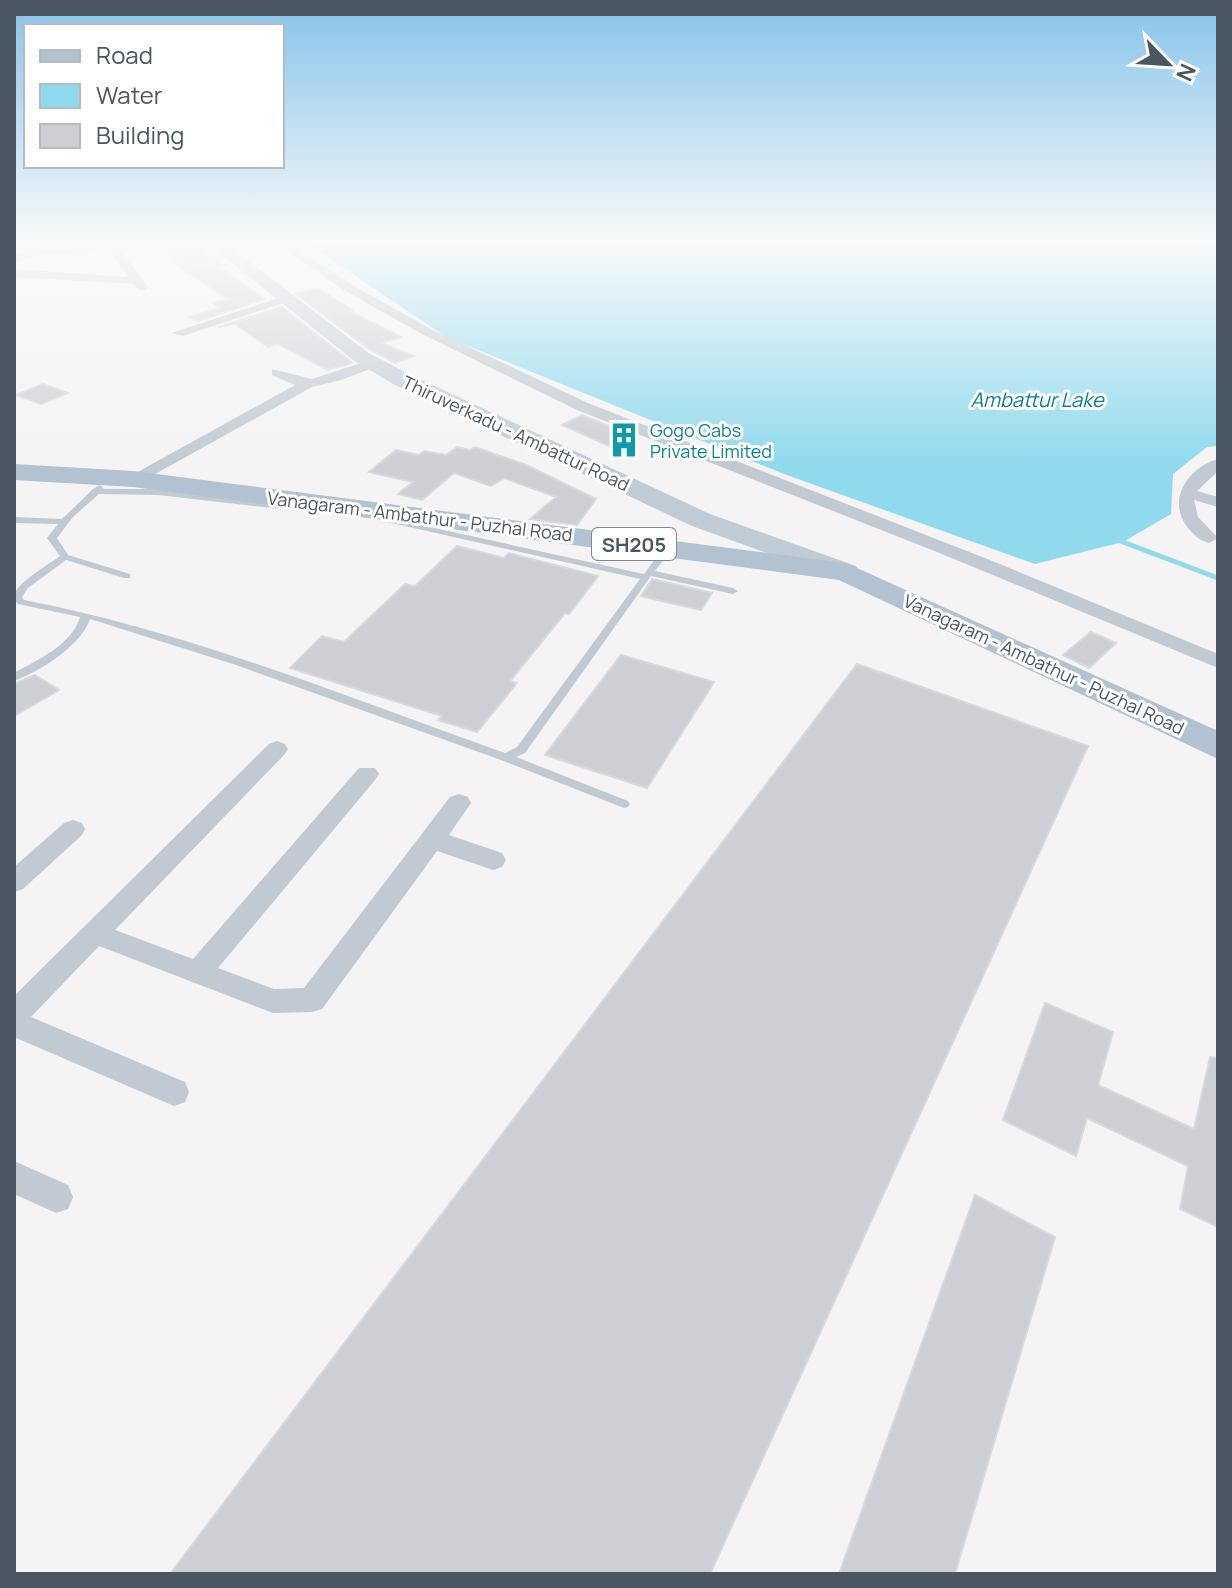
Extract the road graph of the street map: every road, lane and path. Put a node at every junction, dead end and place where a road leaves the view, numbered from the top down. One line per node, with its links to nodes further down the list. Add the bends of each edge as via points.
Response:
1 (230, 317): 4 (street)
2 (313, 317): 5 (main road, Thiruverkadu - Ambattur Road)
3 (396, 317): 24 (street, via 617,421)
4 (178, 333)
5 (373, 363): 7 (street); 14 (main road, Thiruverkadu - Ambattur Road)
6 (277, 372): 7 (street, via 289,382)
7 (306, 385): 10 (street)
8 (1218, 464): 11 (street, via 1199,475)
9 (16, 473): 10 (main road, Vanagaram - Ambathur - Puzhal Road / SH205)
10 (113, 483): 15 (lane); 17 (main road, Vanagaram - Ambathur - Puzhal Road / SH205); 20 (lane, via 387,519)
11 (1187, 493): 12 (street); 16 (street, via 1184,506 1191,525)
12 (1218, 502)
13 (14, 520): 15 (lane)
14 (701, 520): 17 (main road, via 704,539); 19 (main road, Thiruverkadu - Ambattur Road)
15 (64, 522): 18 (lane, via 52,538)
16 (1209, 538)
17 (681, 550): 19 (main road, Vanagaram - Ambathur - Puzhal Road / SH205); 20 (lane)
18 (65, 557): 21 (lane); 23 (lane, via 17,597)
19 (846, 572): 26 (main road, Vanagaram - Ambathur - Puzhal Road / SH205)
20 (647, 575): 22 (lane); 28 (lane, via 521,750)
21 (127, 576)
22 (733, 591)
23 (86, 615): 25 (lane, via 74,639); 28 (lane)
24 (1218, 662)
25 (14, 678)
26 (1218, 746)
27 (277, 749): 36 (street)
28 (505, 757): 31 (lane)
29 (367, 774): 37 (street)
30 (459, 803): 33 (street)
31 (624, 804)
32 (73, 829): 35 (street)
33 (432, 839): 34 (street); 37 (street, via 312,1000 273,1001)
34 (493, 860)
35 (16, 878)
36 (94, 933): 37 (street); 38 (street)
37 (198, 972)
38 (14, 1015)
39 (14, 1023): 40 (street)
40 (174, 1092)
41 (14, 1177): 42 (street)
42 (56, 1197)

